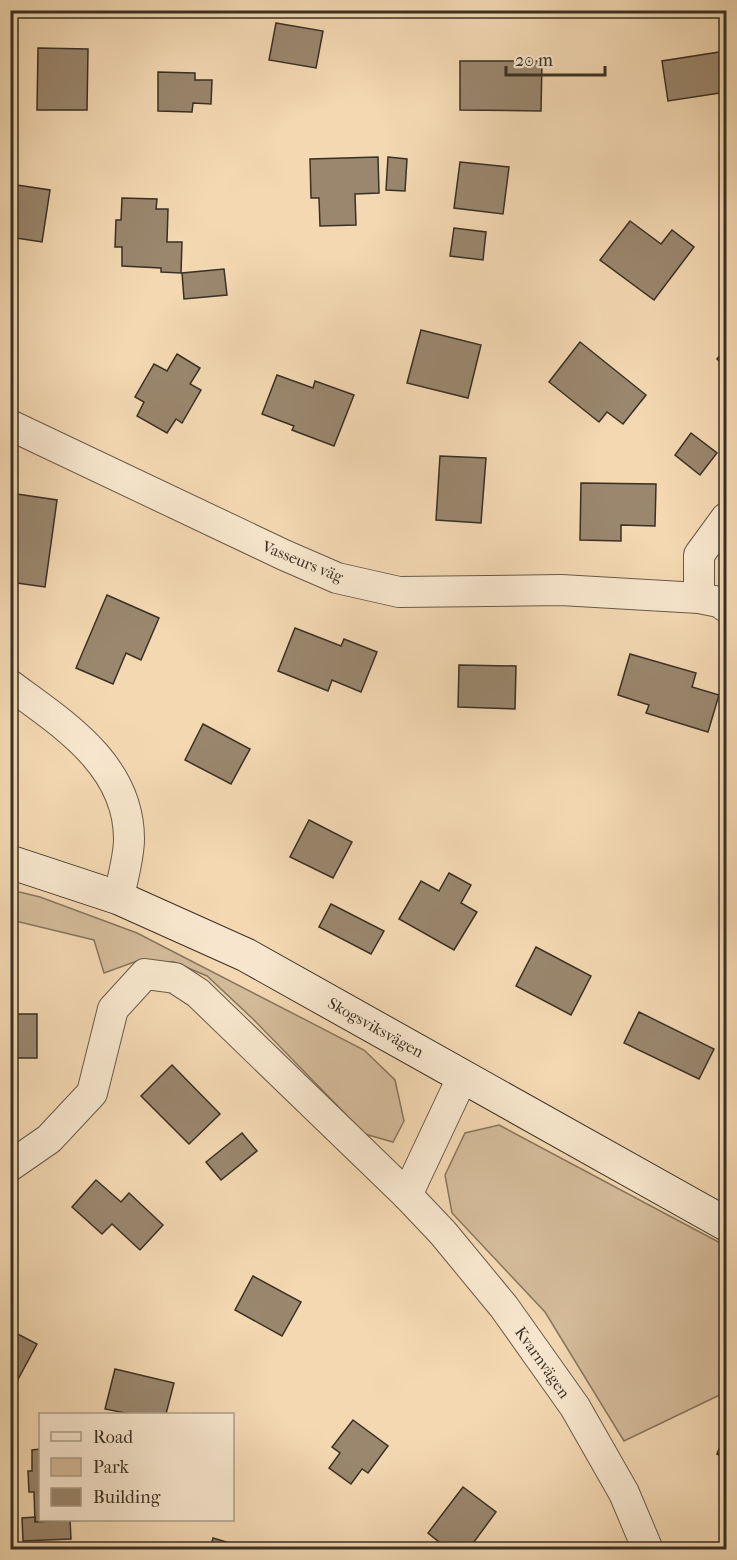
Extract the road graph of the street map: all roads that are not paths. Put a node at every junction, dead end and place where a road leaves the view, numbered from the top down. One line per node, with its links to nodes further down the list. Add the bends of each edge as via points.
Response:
1 (10, 425): 3 (street, Vasseurs väg, via 337,578 399,592 561,590)
2 (726, 518): 3 (street, via 699,555)
3 (713, 603)
4 (10, 685): 6 (street, via 73,731 106,768 122,796 129,839)
5 (10, 862): 6 (street, Skogsviksvägen)
6 (119, 898): 7 (street, Skogsviksvägen, via 246,955)
7 (463, 1076): 9 (street); 10 (street, Skogsviksvägen)
8 (10, 1166): 9 (street, Kvarnvägen, via 49,1139 92,1093 112,1009 145,974 175,978 198,993)
9 (407, 1195): 11 (street, Kvarnvägen, via 504,1307 575,1407 624,1493)
10 (726, 1224)
11 (648, 1550)

